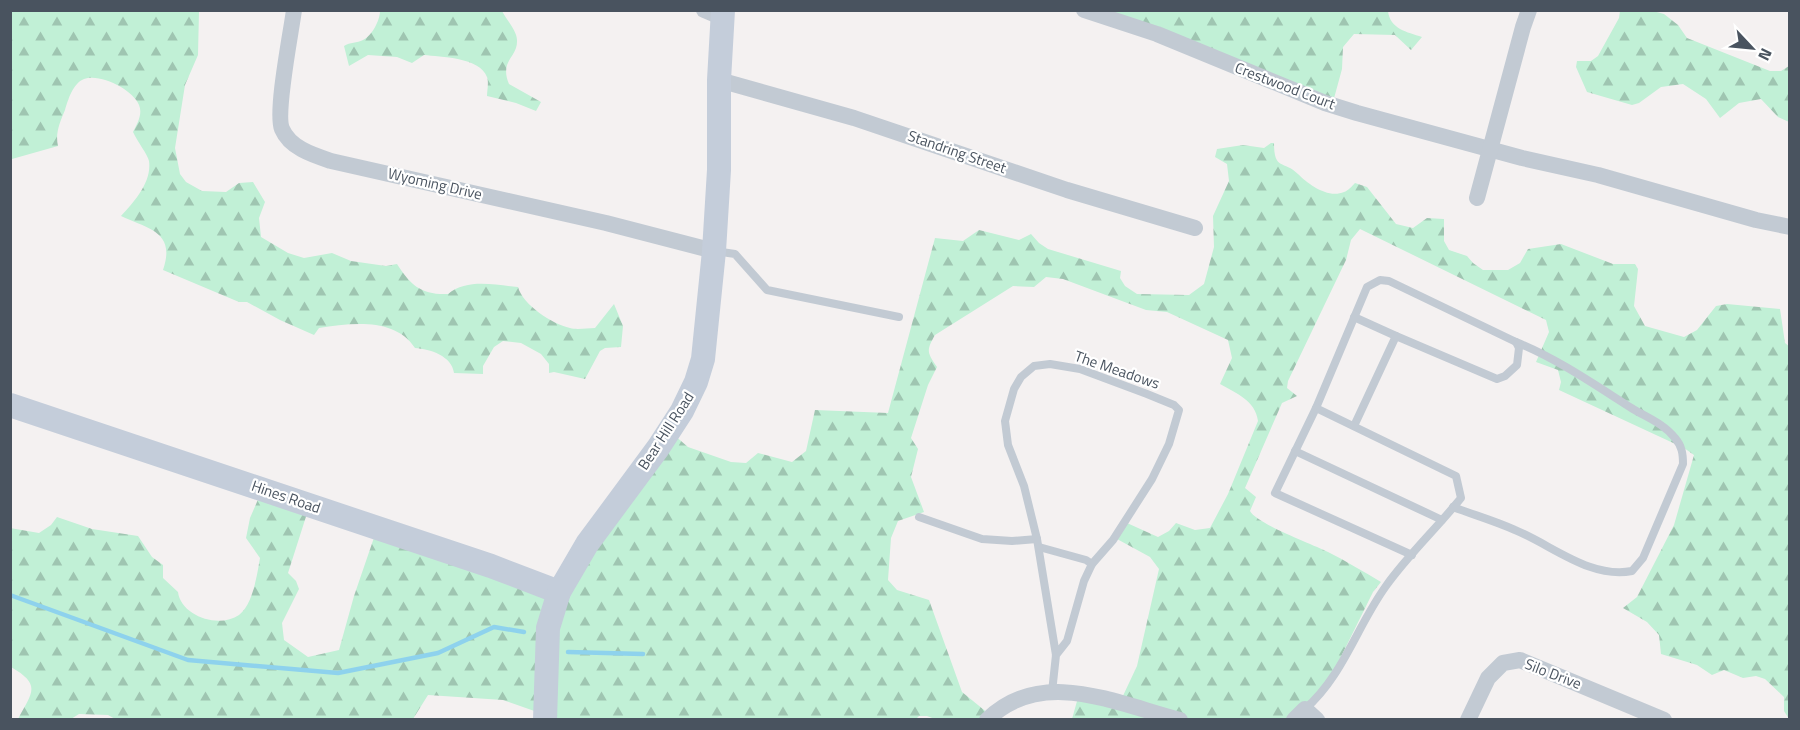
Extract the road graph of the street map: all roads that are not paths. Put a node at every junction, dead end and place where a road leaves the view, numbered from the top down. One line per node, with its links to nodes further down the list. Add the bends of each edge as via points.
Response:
1 (294, 10): 10 (street, Wyoming Drive, via 280,114 283,132 314,156)
2 (1084, 10): 6 (street, Crestwood Court, via 1157,34 1325,103)
3 (1530, 10): 6 (street)
4 (717, 13): 5 (street, Bear Hill Road)
5 (719, 80): 9 (street, Standring Street, via 854,118 1067,190); 10 (street, Bear Hill Road)
6 (1490, 149): 7 (street); 8 (street, Crestwood Court)
7 (1477, 198)
8 (1790, 227)
9 (1195, 228)
10 (714, 251): 11 (lane, via 735,254 767,290); 25 (street, Bear Hill Road, via 708,329 696,382 676,420 587,544)
11 (898, 317)
12 (1354, 317): 13 (lane); 14 (lane, via 1367,287 1380,280 1389,281); 16 (lane)
13 (1396, 336): 14 (lane, via 1497,379 1517,365); 17 (lane)
14 (1516, 342): 19 (lane, via 1548,355 1665,427 1677,439 1683,464 1643,558 1632,571 1609,573 1592,568 1516,530)
15 (10, 405): 25 (street, Hines Road)
16 (1316, 408): 17 (lane); 18 (lane)
17 (1354, 426): 19 (lane, via 1456,476 1461,498)
18 (1295, 452): 21 (lane); 23 (lane, via 1275,493)
19 (1453, 507): 21 (lane)
20 (919, 517): 22 (lane, via 982,539)
21 (1442, 520): 23 (lane)
22 (1038, 543): 24 (lane); 24 (lane, The Meadows, via 1024,486 1008,445 1005,421 1008,403 1021,377 1034,366 1050,364 1080,369 1179,410 1169,444 1152,479 1113,540); 26 (lane, The Meadows)
23 (1412, 555): 28 (lane, via 1385,586 1325,690)
24 (1092, 564): 26 (lane, The Meadows, via 1067,640)
25 (559, 592): 29 (street, Bear Hill Road, via 548,628)
26 (1056, 655): 27 (lane, The Meadows)
27 (1052, 692): 30 (street, via 1020,698 998,709); 31 (street, via 1077,692)
28 (1305, 716)
29 (545, 720)
30 (987, 720)
31 (1180, 720)
32 (1468, 720): 33 (street, Silo Drive, via 1488,678 1503,663 1520,660)
33 (1664, 720)

